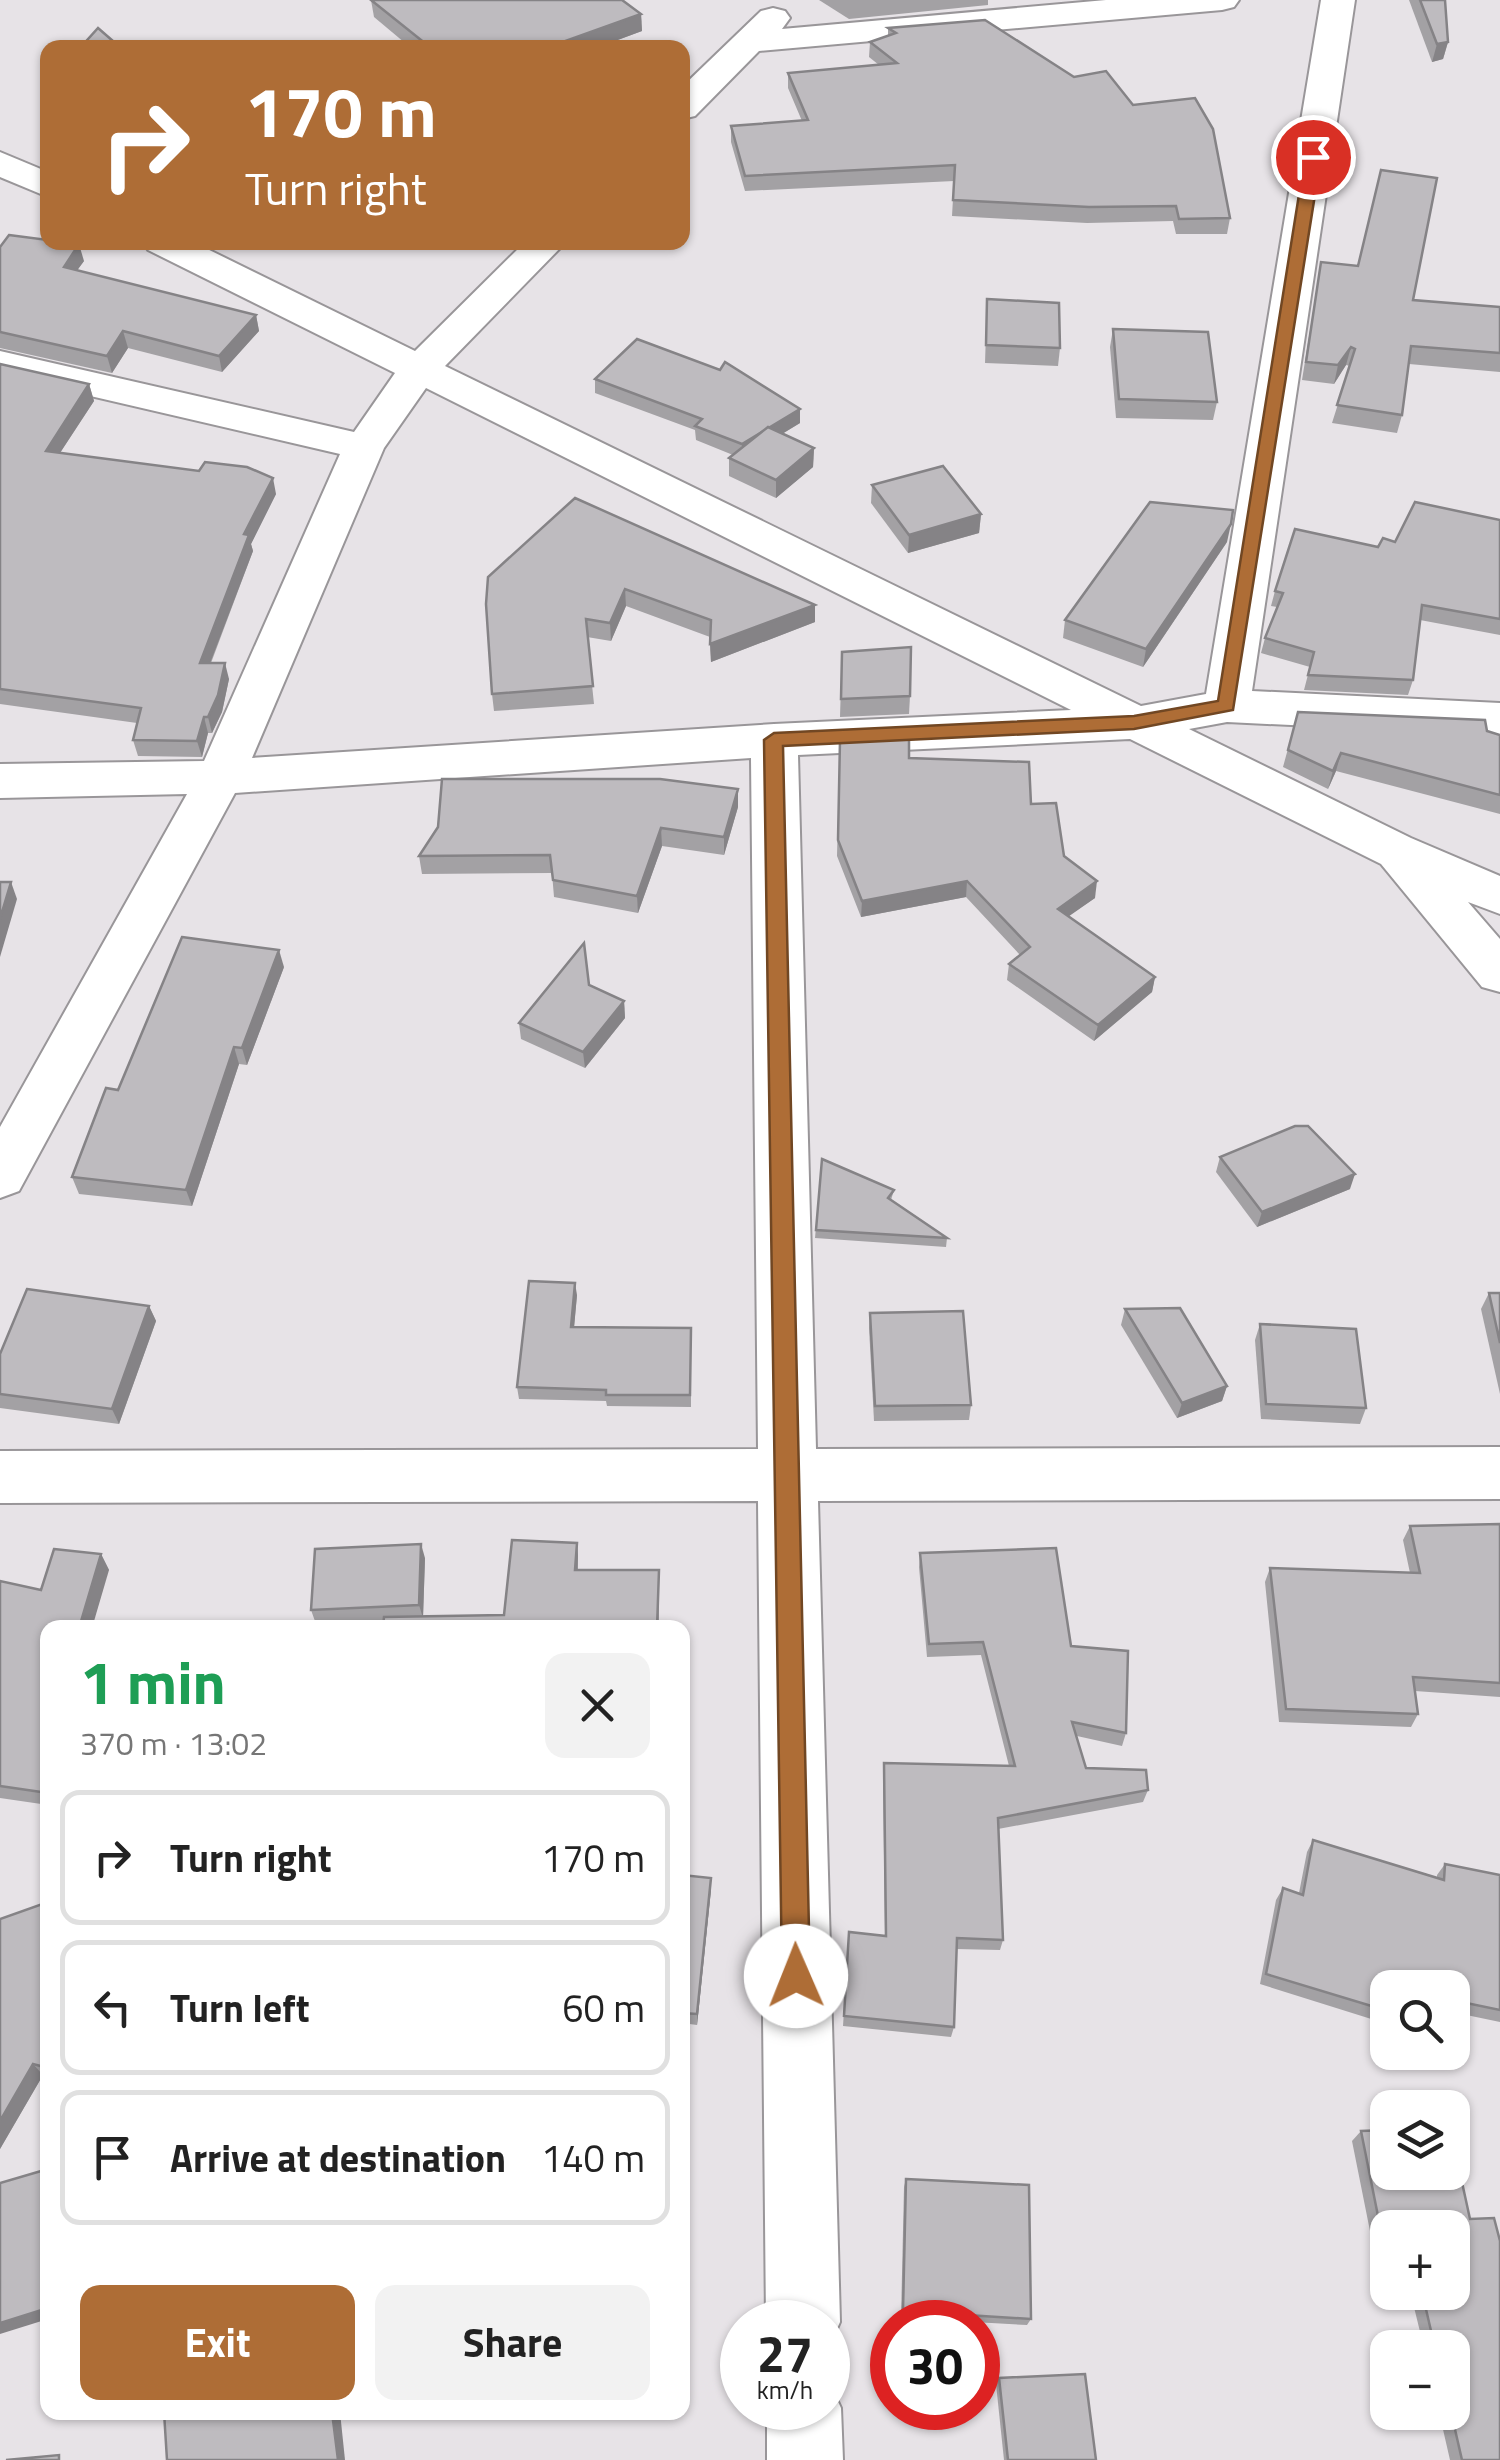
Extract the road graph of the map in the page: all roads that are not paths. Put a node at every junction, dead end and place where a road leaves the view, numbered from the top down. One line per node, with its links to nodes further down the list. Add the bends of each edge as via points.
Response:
1 (791, 0): 4 (street)
2 (1222, 0): 4 (street)
3 (1338, 0): 13 (street)
4 (748, 42): 5 (street)
5 (690, 100)
6 (0, 162): 7 (street)
7 (40, 182)
8 (178, 250): 11 (street)
9 (539, 250): 11 (street)
10 (0, 363): 12 (street)
11 (419, 369): 12 (street); 15 (street)
12 (364, 447): 17 (street)
13 (1226, 706): 14 (street); 15 (street)
14 (1500, 718)
15 (1134, 723): 16 (street); 19 (street)
16 (774, 740): 17 (street); 24 (street)
17 (220, 777): 18 (street); 22 (street)
18 (0, 781)
19 (1394, 850): 20 (street); 21 (street)
20 (1500, 896)
21 (1500, 974)
22 (0, 1176)
23 (1500, 1472): 24 (street)
24 (787, 1474): 25 (street); 26 (street)
25 (0, 1477)
26 (803, 2300)
27 (805, 2430): 28 (street)
28 (806, 2460)

